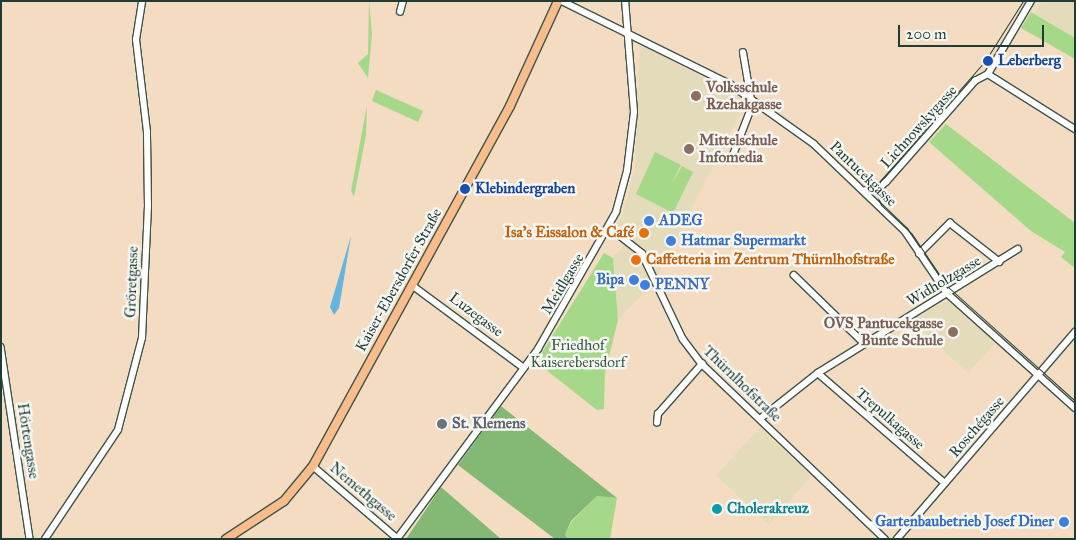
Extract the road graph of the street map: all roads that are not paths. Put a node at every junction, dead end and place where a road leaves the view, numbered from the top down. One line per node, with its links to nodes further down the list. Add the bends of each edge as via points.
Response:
1 (142, 1): 36 (street, Gröretgasse, via 136,40 147,132 148,207 142,338 121,422)
2 (403, 1): 7 (street)
3 (558, 1): 20 (main road, Kaiser-Ebersdorfer Straße, via 510,106)
4 (562, 1): 8 (street, Pantucekgasse)
5 (625, 1): 8 (street, Meidlgasse)
6 (1031, 1): 10 (street)
7 (400, 12)
8 (627, 33): 11 (street, Pantucekgasse, via 710,72); 15 (street, Meidlgasse, via 633,79 632,139 621,200)
9 (743, 53): 11 (street)
10 (988, 74): 12 (street); 14 (street, Lichnowskygasse, via 975,81 886,182 877,190)
11 (752, 98): 13 (street); 14 (street, Pantucekgasse)
12 (1075, 129)
13 (733, 155)
14 (866, 190): 17 (street, Pantucekgasse, via 905,231)
15 (610, 228): 25 (street, Thürnlhofstraße, via 642,253 683,339); 26 (street, Meidlgasse)
16 (1018, 249): 18 (street, Widholzgasse)
17 (919, 254): 18 (street, via 949,222); 21 (street, Pantucekgasse)
18 (1000, 262): 21 (street, Widholzgasse)
19 (794, 275): 23 (street)
20 (412, 285): 26 (street, Luzegasse); 32 (main road, Kaiser-Ebersdorfer Straße)
21 (948, 293): 23 (street, Widholzgasse); 28 (street, Pantucekgasse)
22 (1075, 332): 28 (street, Roschégasse)
23 (864, 343): 27 (street, Widholzgasse)
24 (1, 347): 35 (street, Hörtengasse)
25 (702, 364): 30 (street, Thürnlhofstraße); 31 (street, via 658,414)
26 (523, 368): 34 (street, Meidlgasse)
27 (818, 373): 30 (street, Widholzgasse); 33 (street, Trepulkagasse)
28 (1038, 375): 29 (street, Pantucekgasse); 33 (street, Roschégasse)
29 (1075, 408)
30 (760, 419): 38 (street, Thürnlhofstraße)
31 (657, 423)
32 (313, 466): 34 (street, Nemethgasse); 37 (main road, Kaiser-Ebersdorfer Straße, via 284,501)
33 (945, 484): 39 (street, Roschégasse)
34 (397, 538)
35 (30, 539)
36 (44, 539)
37 (226, 539)
38 (885, 539)
39 (898, 539)

